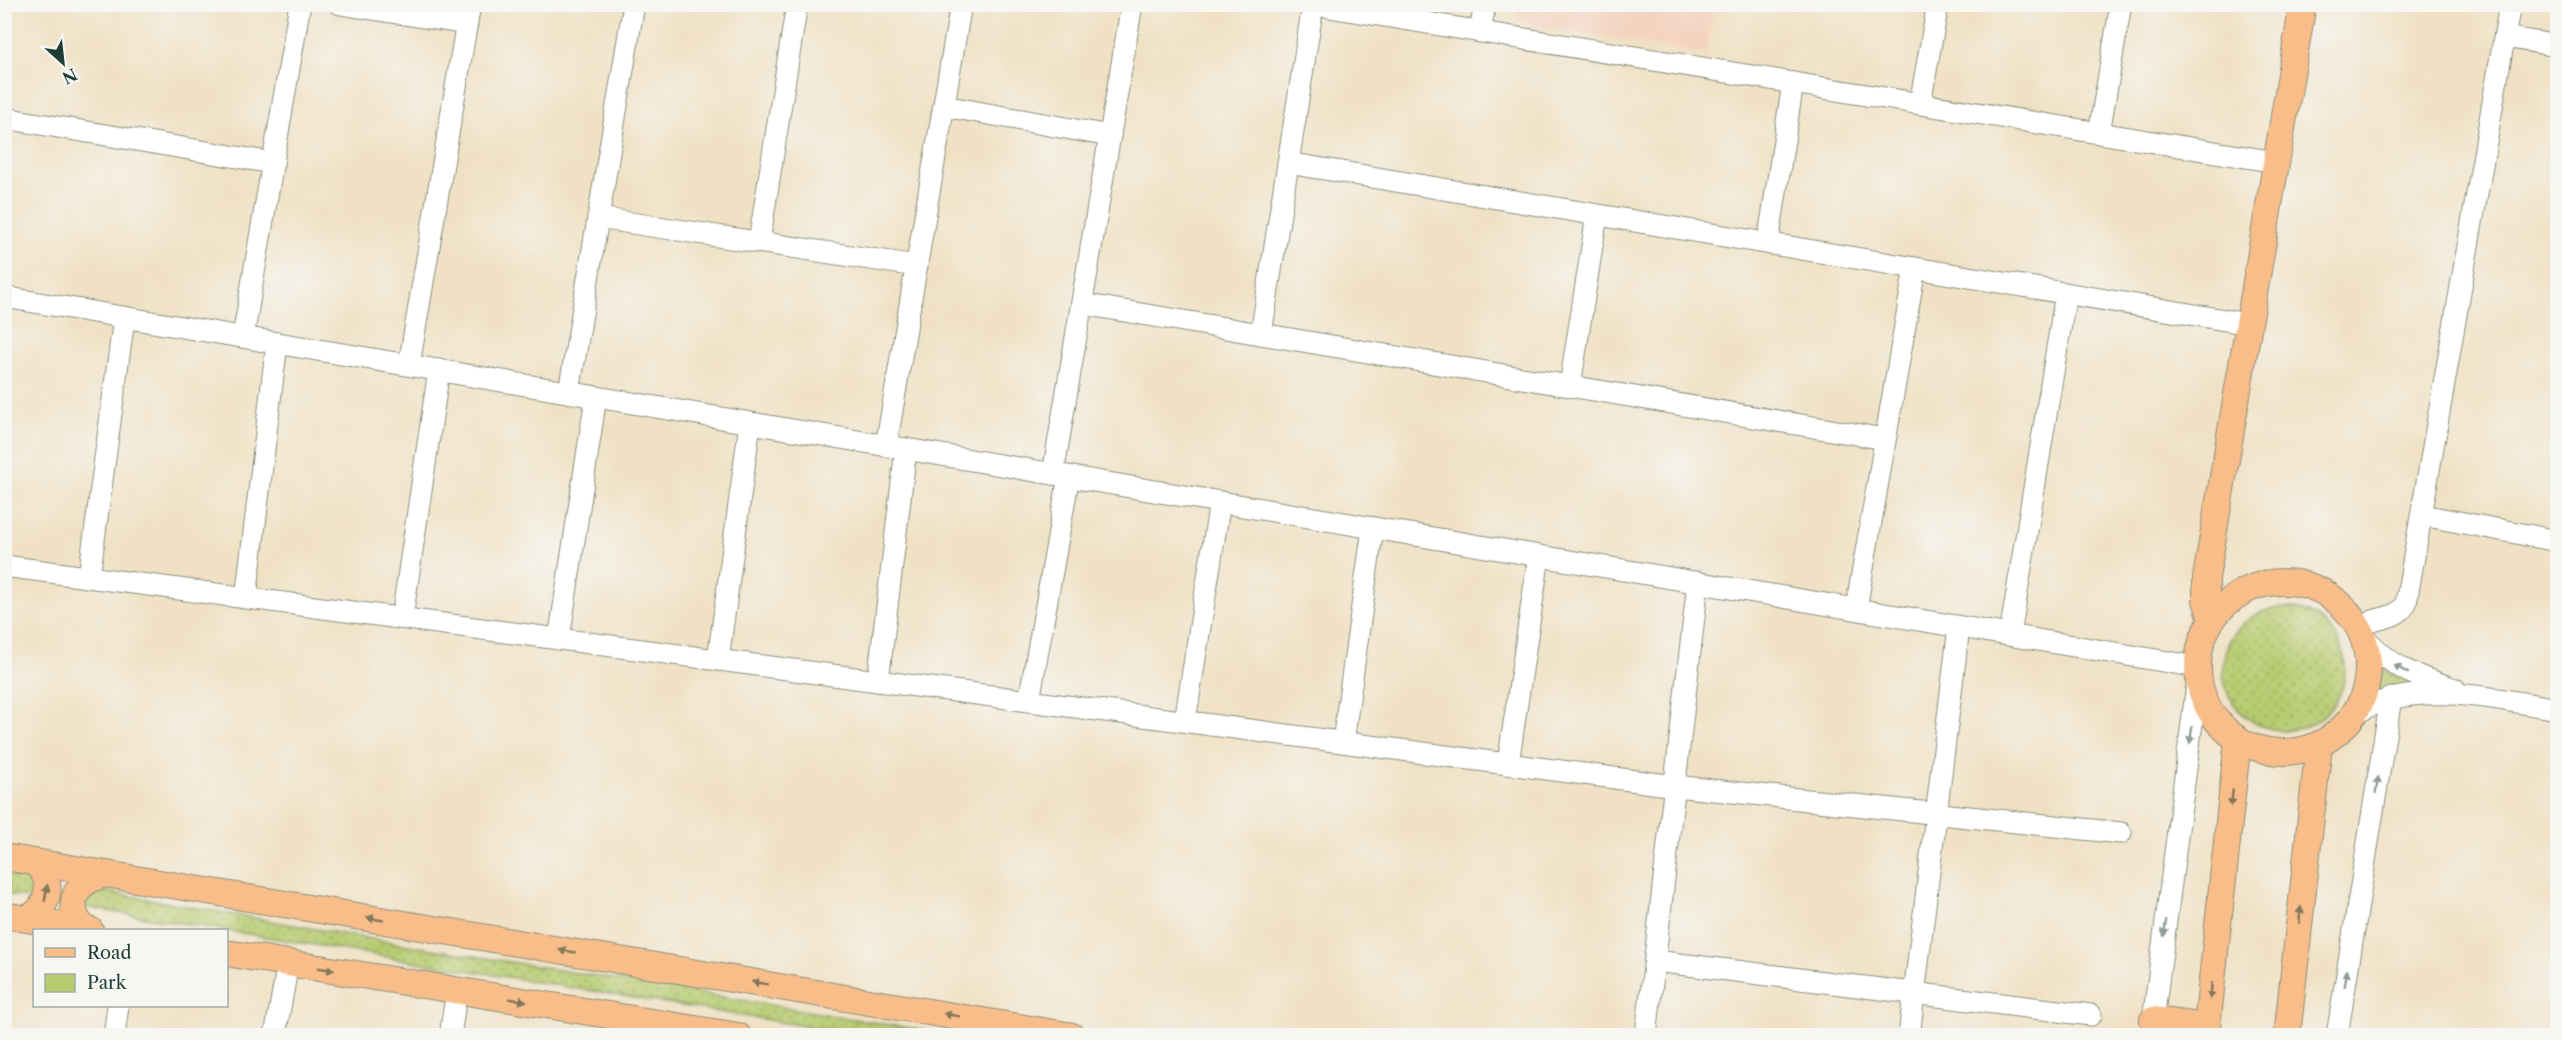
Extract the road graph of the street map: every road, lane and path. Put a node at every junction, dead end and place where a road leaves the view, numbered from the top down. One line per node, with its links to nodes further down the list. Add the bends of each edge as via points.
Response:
1 (300, 4): 24 (street)
2 (340, 4): 13 (street)
3 (634, 4): 27 (street)
4 (797, 4): 28 (street)
5 (961, 4): 19 (street)
6 (1132, 4): 22 (street)
7 (1485, 4): 14 (street)
8 (1938, 4): 18 (street)
9 (2121, 4): 21 (street)
10 (2303, 4): 23 (main road)
11 (2511, 4): 15 (street)
12 (1312, 5): 14 (street); 25 (street)
13 (468, 14): 40 (street)
14 (1480, 32): 17 (street)
15 (2505, 37): 16 (street); 50 (street)
16 (2558, 45)
17 (1793, 83): 18 (street); 29 (street)
18 (1920, 104): 21 (street)
19 (944, 106): 22 (street); 30 (street)
20 (4, 118): 24 (street)
21 (2099, 133): 23 (street)
22 (1110, 136): 34 (street)
23 (2276, 162): 36 (main road)
24 (273, 163): 38 (street)
25 (1288, 163): 26 (street); 37 (street)
26 (1597, 215): 29 (street); 42 (street)
27 (598, 218): 28 (street); 43 (street)
28 (759, 242): 30 (street)
29 (1767, 243): 31 (street)
30 (917, 266): 47 (street)
31 (1915, 268): 32 (street); 46 (street)
32 (2066, 293): 36 (street); 63 (street)
33 (4, 297): 35 (street)
34 (1082, 304): 37 (street); 48 (street)
35 (124, 318): 38 (street); 55 (street)
36 (2249, 324): 60 (main road, via 2206,578 2206,600)
37 (1261, 334): 42 (street)
38 (243, 337): 39 (street)
39 (277, 344): 40 (street); 57 (street)
40 (409, 365): 41 (street)
41 (439, 370): 43 (street); 59 (street)
42 (1570, 386): 46 (street)
43 (568, 392): 44 (street)
44 (596, 397): 45 (street); 64 (street)
45 (750, 423): 47 (street); 65 (street)
46 (1885, 439): 58 (street)
47 (896, 448): 48 (street); 67 (street)
48 (1061, 475): 49 (street); 70 (street)
49 (1220, 502): 51 (street); 73 (street)
50 (2422, 515): 52 (street); 62 (street, via 2406,603 2396,615 2372,620)
51 (1373, 528): 53 (street); 75 (street)
52 (2558, 541)
53 (1539, 556): 56 (street); 77 (street)
54 (4, 566): 55 (street)
55 (88, 577): 57 (street)
56 (1698, 582): 58 (street); 78 (street)
57 (246, 598): 59 (street)
58 (1856, 609): 61 (street)
59 (402, 618): 64 (street)
60 (2212, 620): 62 (main road, via 2238,595 2262,585 2289,582 2306,584 2338,601); 66 (main road, via 2199,650)
61 (1959, 627): 63 (street); 79 (street)
62 (2362, 632): 68 (street, one-way to 62, via 2412,675 2380,654); 72 (main road, via 2368,661 2367,686)
63 (2010, 635): 66 (street)
64 (559, 639): 65 (street)
65 (718, 660): 67 (street)
66 (2198, 672): 74 (main road, via 2205,701 2219,723); 94 (street, one-way to 94)
67 (878, 681): 70 (street)
68 (2475, 696): 69 (street); 71 (street)
69 (2391, 698): 72 (street); 104 (street, one-way to 69)
70 (1029, 701): 73 (street)
71 (2558, 709)
72 (2353, 716): 76 (main road)
73 (1185, 721): 75 (street)
74 (2238, 739): 76 (main road, via 2264,750 2292,752); 95 (main road, one-way to 95)
75 (1343, 742): 77 (street)
76 (2319, 744): 103 (main road, one-way to 76)
77 (1508, 764): 78 (street)
78 (1675, 786): 79 (street); 88 (street)
79 (1936, 814): 80 (street); 91 (street)
80 (2121, 833)
81 (4, 857): 82 (main road)
82 (36, 862): 83 (main road); 84 (main road, one-way to 82, via 36,914 47,898 47,878)
83 (107, 874): 86 (main road, via 88,879 76,894 75,913); 100 (main road, one-way to 83)
84 (16, 917): 85 (main road)
85 (82, 929)
86 (87, 929)
87 (228, 953): 89 (main road)
88 (1655, 961): 91 (street); 101 (street)
89 (288, 963): 90 (main road, one-way to 90); 97 (street)
90 (457, 990): 98 (street); 99 (main road, one-way to 99)
91 (1914, 993): 93 (street); 102 (street)
92 (118, 1007): 96 (street)
93 (2091, 1015)
94 (2152, 1028): 95 (main road)
95 (2206, 1031)
96 (114, 1035)
97 (275, 1035)
98 (450, 1035)
99 (738, 1035)
100 (1072, 1035)
101 (1646, 1035)
102 (1909, 1035)
103 (2291, 1035)
104 (2337, 1035)

